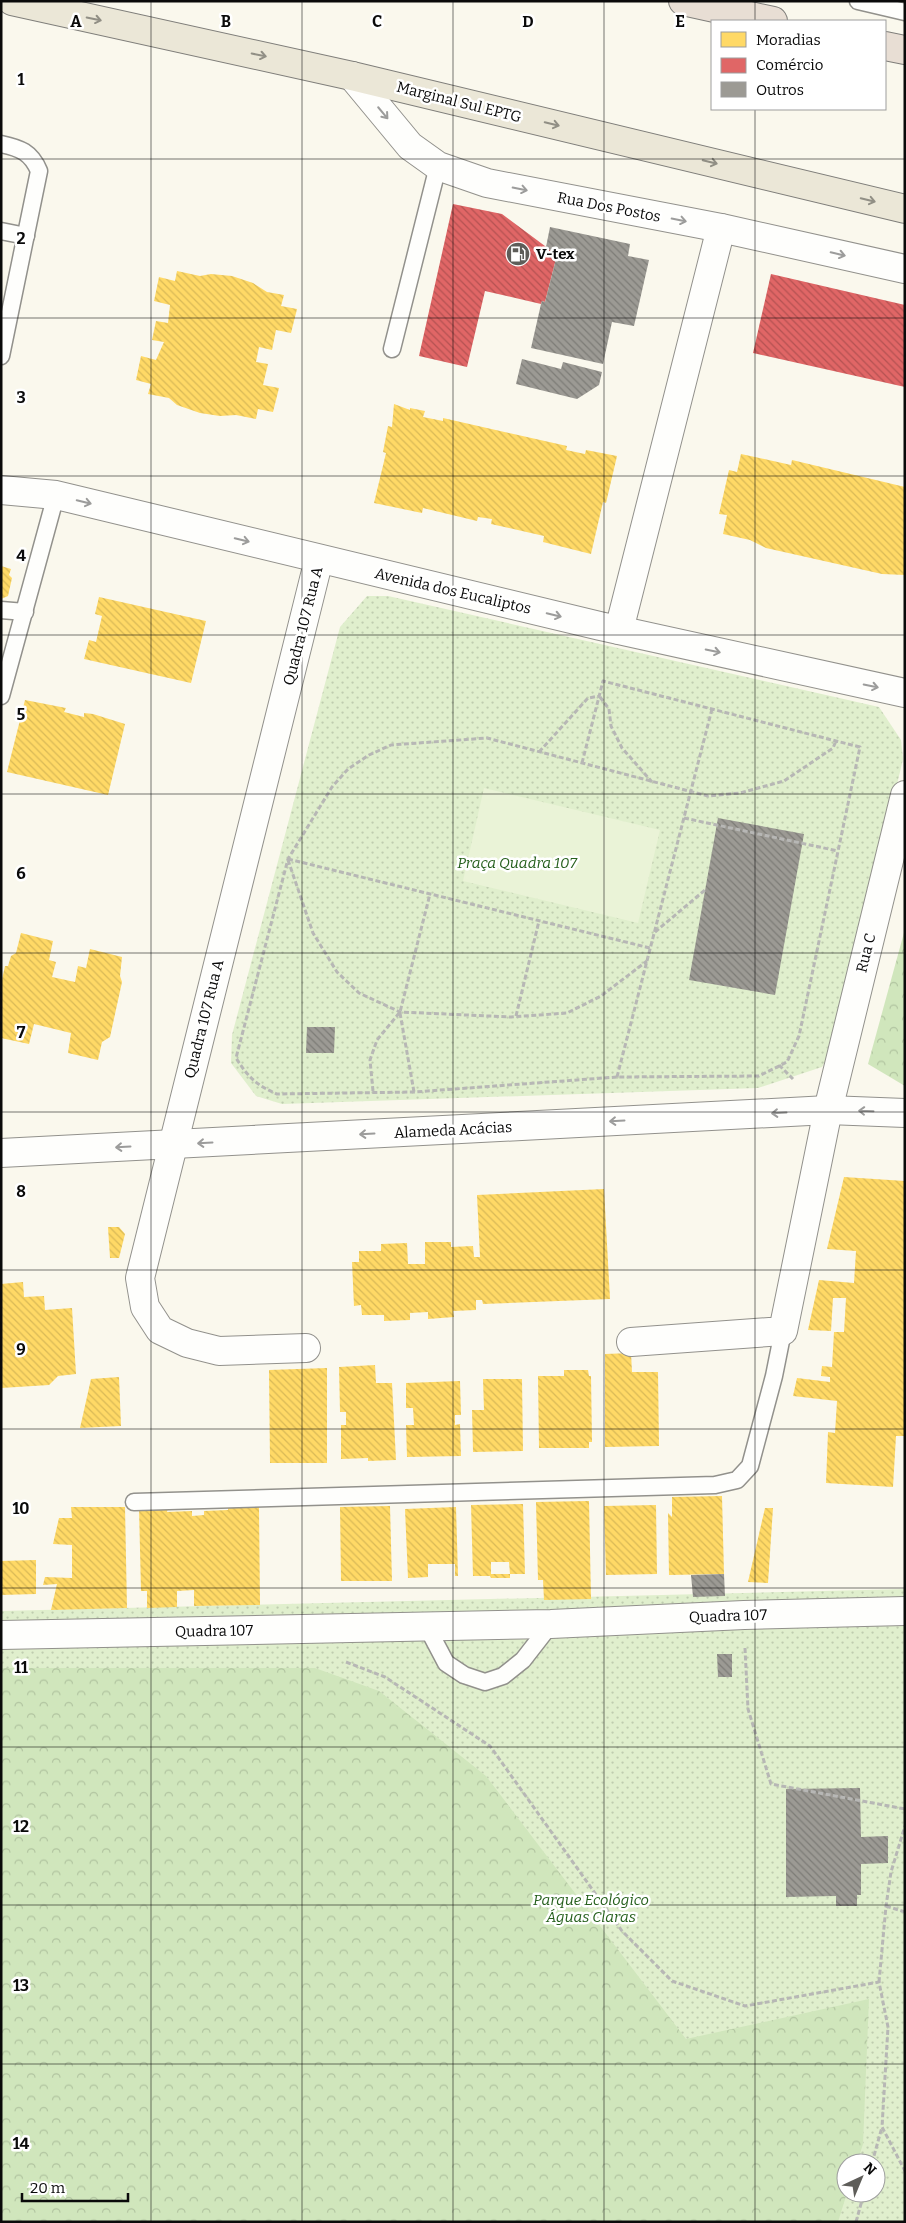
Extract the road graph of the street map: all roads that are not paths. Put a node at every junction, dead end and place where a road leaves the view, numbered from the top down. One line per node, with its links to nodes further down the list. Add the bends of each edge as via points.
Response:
1 (12, 1): 8 (main road, Marginal Sul EPTG, one-way to 8)
2 (683, 1): 5 (highway)
3 (858, 1): 4 (lane)
4 (905, 12)
5 (768, 20)
6 (886, 46): 7 (highway)
7 (905, 50)
8 (352, 76): 10 (street, Rua Dos Postos, one-way to 10, via 410,146); 11 (main road, Marginal Sul EPTG, one-way to 11)
9 (1, 144): 14 (lane, via 21,148 39,171)
10 (438, 166): 12 (street, Rua Dos Postos, one-way to 12, via 487,183); 16 (lane)
11 (905, 209)
12 (721, 228): 15 (street, Rua Dos Postos, one-way to 15); 23 (street)
13 (1, 231): 14 (lane)
14 (26, 236): 17 (lane)
15 (905, 269)
16 (392, 349)
17 (1, 356)
18 (1, 490): 19 (street, Avenida dos Eucaliptos)
19 (56, 495): 20 (street, Avenida dos Eucaliptos, one-way to 20); 22 (lane)
20 (319, 559): 23 (street, Avenida dos Eucaliptos, one-way to 23); 29 (street, Quadra 107 Rua A)
21 (1, 610): 22 (lane)
22 (24, 612): 25 (lane)
23 (618, 630): 24 (street, Avenida dos Eucaliptos, one-way to 24)
24 (905, 693)
25 (1, 696)
26 (905, 795): 27 (street, Rua C)
27 (828, 1110): 28 (street, Alameda Acácias, one-way to 27); 29 (street, Alameda Acácias, one-way to 29); 31 (street, Rua C)
28 (905, 1113)
29 (172, 1144): 30 (street, Alameda Acácias, one-way to 30); 33 (street, Quadra 107 Rua A, via 140,1278 145,1307 160,1330 187,1343 219,1352)
30 (1, 1153)
31 (783, 1331): 32 (street); 34 (lane, via 750,1466 737,1480 705,1486)
32 (631, 1342)
33 (306, 1348)
34 (134, 1502)
35 (905, 1611): 36 (street, Quadra 107, via 744,1614)
36 (551, 1624): 37 (street, Quadra 107); 37 (lane, via 523,1660 503,1676 486,1682 464,1675 446,1663)
37 (427, 1627): 38 (street, Quadra 107)
38 (1, 1636)

